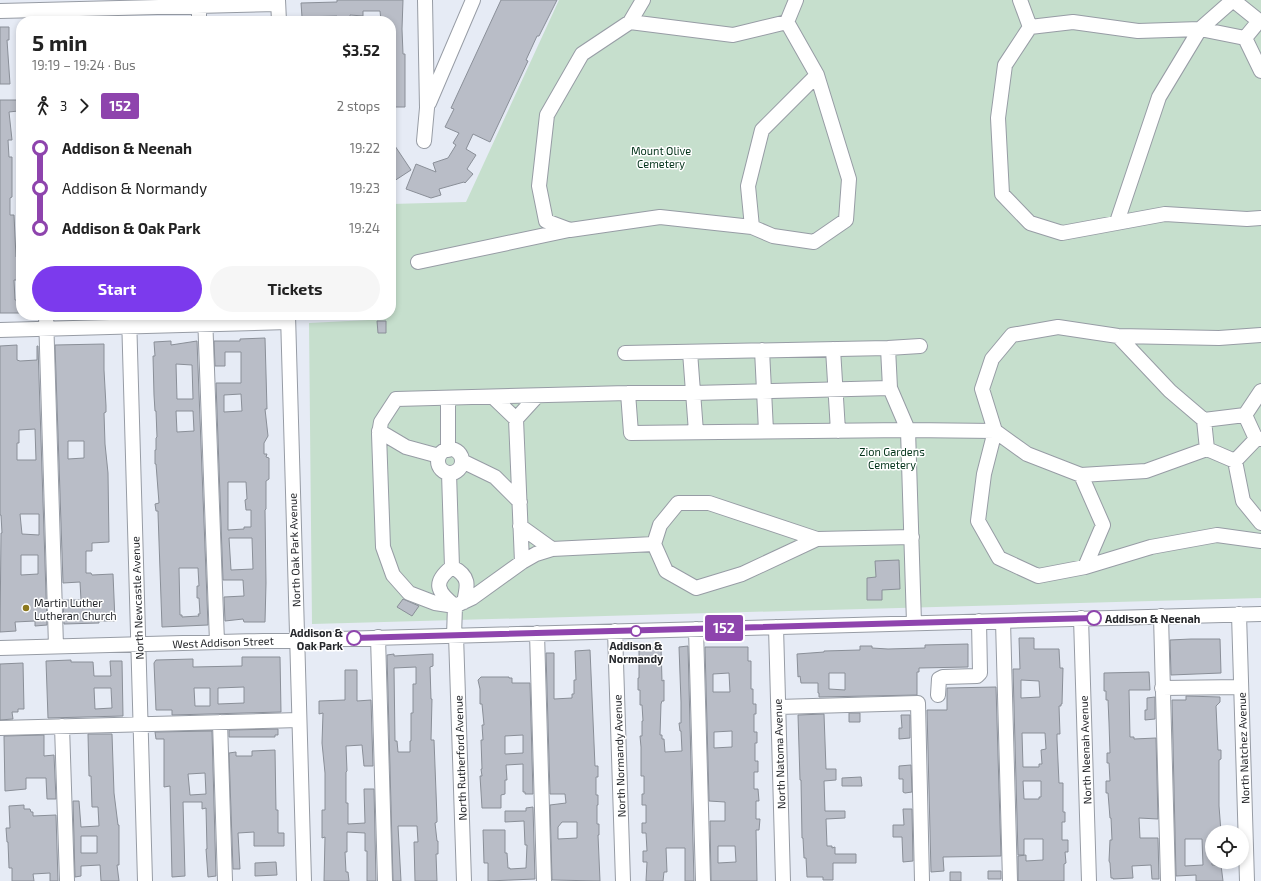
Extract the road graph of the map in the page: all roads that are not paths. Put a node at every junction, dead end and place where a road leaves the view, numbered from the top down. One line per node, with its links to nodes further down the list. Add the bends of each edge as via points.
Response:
1 (425, 0): 22 (street)
2 (472, 0): 22 (street)
3 (643, 0): 15 (street)
4 (796, 0): 16 (street)
5 (1020, 0): 17 (street)
6 (1233, 0): 14 (street); 18 (street)
7 (278, 2): 8 (street); 13 (street)
8 (199, 3): 10 (street); 12 (street)
9 (38, 10): 10 (street); 11 (street)
10 (120, 10)
11 (0, 11)
12 (199, 16)
13 (279, 16)
14 (1260, 21): 19 (street)
15 (630, 22): 16 (street, via 732,35); 27 (street, via 582,54 547,115 539,186 546,221)
16 (787, 22): 21 (street)
17 (1030, 27): 18 (street, via 1073,22 1138,31); 25 (street, via 1005,65 998,118 1002,194 1030,223 1062,233)
18 (1200, 29): 19 (street); 25 (street, via 1159,97)
19 (1245, 38): 20 (street)
20 (1261, 71)
21 (817, 75): 26 (street, via 762,130 748,186); 26 (street, via 849,179 846,220 814,242 773,236)
22 (427, 108): 23 (street)
23 (424, 141)
24 (1261, 218): 25 (street, via 1165,214)
25 (1117, 222)
26 (752, 227): 27 (street, via 660,217)
27 (570, 230): 28 (street)
28 (418, 262)
29 (206, 320): 31 (street); 95 (street)
30 (288, 320): 94 (street, North Oak Park Avenue)
31 (129, 321): 32 (street); 96 (street, North Newcastle Avenue)
32 (47, 322): 33 (street); 97 (street)
33 (0, 330)
34 (1261, 335): 35 (street, via 1219,338)
35 (1118, 336): 53 (street, via 1170,391); 58 (street, via 1058,327 1012,335 992,359 982,389)
36 (920, 346): 37 (street)
37 (888, 348): 38 (street); 42 (street)
38 (834, 349): 39 (street); 43 (street)
39 (762, 350): 40 (street); 44 (street)
40 (690, 352): 41 (street); 47 (street)
41 (624, 353)
42 (890, 388): 43 (street); 54 (street)
43 (836, 389): 44 (street); 57 (street)
44 (763, 391): 47 (street); 56 (street)
45 (1261, 391): 51 (street)
46 (628, 393): 47 (street); 48 (street); 59 (street, via 631,433)
47 (693, 393): 59 (street)
48 (537, 396): 49 (street); 52 (street)
49 (493, 397): 50 (street); 52 (street)
50 (448, 398): 55 (street, via 396,399 381,422); 63 (street)
51 (1245, 415): 53 (street); 60 (street)
52 (516, 419): 69 (street)
53 (1204, 420): 62 (street)
54 (908, 430): 57 (street); 58 (street); 72 (street)
55 (379, 431): 61 (street); 66 (street)
56 (766, 431): 57 (street); 59 (street)
57 (838, 431)
58 (995, 431): 68 (street, via 1027,454); 79 (street, via 984,474 978,521 999,558 1038,576)
59 (696, 432)
60 (1258, 439): 65 (street)
61 (406, 447): 63 (street); 66 (street)
62 (1207, 449): 65 (street); 68 (street, via 1146,471)
63 (444, 453): 64 (street, via 452,450 459,454); 67 (street, via 438,460 440,467)
64 (462, 461): 67 (street, via 459,468); 69 (street, via 495,476)
65 (1235, 461): 70 (street, via 1243,501)
66 (380, 462): 80 (street, via 383,547 393,575 409,593 435,603)
67 (449, 473): 78 (street)
68 (1080, 475): 79 (street, via 1103,525)
69 (520, 502): 71 (street)
70 (1261, 523)
71 (520, 526): 76 (street); 77 (street)
72 (912, 537): 73 (street); 87 (street)
73 (817, 539): 75 (street, via 709,503 678,503 660,525); 75 (street, via 742,574 696,588 666,571)
74 (1261, 541): 79 (street, via 1216,535 1151,547)
75 (654, 544): 76 (street)
76 (552, 549): 77 (street)
77 (522, 562): 80 (street, via 472,598)
78 (452, 567): 80 (street, via 461,571 466,580 467,587); 80 (street, via 442,574 438,583 447,600)
79 (1085, 567)
80 (459, 604): 92 (street, North Rutherford Avenue)
81 (1239, 614): 82 (street, West Addison Street); 83 (street, West Addison Street); 99 (street, North Natchez Avenue)
82 (1261, 614)
83 (1160, 616): 84 (street, West Addison Street); 100 (street)
84 (1081, 618): 85 (street, West Addison Street); 120 (street, North Neenah Avenue)
85 (1003, 620): 86 (street, West Addison Street); 119 (street)
86 (979, 621): 87 (street, West Addison Street); 101 (street, via 980,673 977,676 939,679)
87 (914, 623): 88 (street, West Addison Street)
88 (776, 627): 89 (street, West Addison Street); 102 (street, North Natoma Avenue)
89 (696, 629): 90 (street, West Addison Street); 116 (street)
90 (616, 631): 91 (street, West Addison Street); 115 (street, North Normandy Avenue)
91 (537, 633): 92 (street, West Addison Street); 114 (street)
92 (455, 636): 93 (street, West Addison Street); 113 (street, North Rutherford Avenue)
93 (378, 638): 94 (street, West Addison Street); 112 (street)
94 (297, 640): 95 (street, West Addison Street); 103 (street, North Oak Park Avenue)
95 (217, 642): 96 (street, West Addison Street)
96 (138, 644): 97 (street, West Addison Street); 105 (street, North Newcastle Avenue)
97 (56, 646): 98 (street, West Addison Street)
98 (0, 648)
99 (1241, 687): 100 (street); 122 (street, North Natchez Avenue)
100 (1162, 688): 121 (street)
101 (938, 695)
102 (778, 707): 117 (street, North Natoma Avenue); 118 (street, via 918,703)
103 (299, 720): 104 (street); 111 (street, North Oak Park Avenue)
104 (220, 722): 105 (street); 110 (street)
105 (140, 724): 106 (street); 109 (street, North Newcastle Avenue)
106 (62, 726): 107 (street); 108 (street)
107 (0, 728)
108 (67, 881)
109 (145, 881)
110 (225, 881)
111 (304, 881)
112 (385, 881)
113 (464, 881)
114 (544, 881)
115 (623, 881)
116 (703, 881)
117 (783, 881)
118 (922, 881)
119 (1010, 881)
120 (1089, 881)
121 (1168, 881)
122 (1247, 881)

